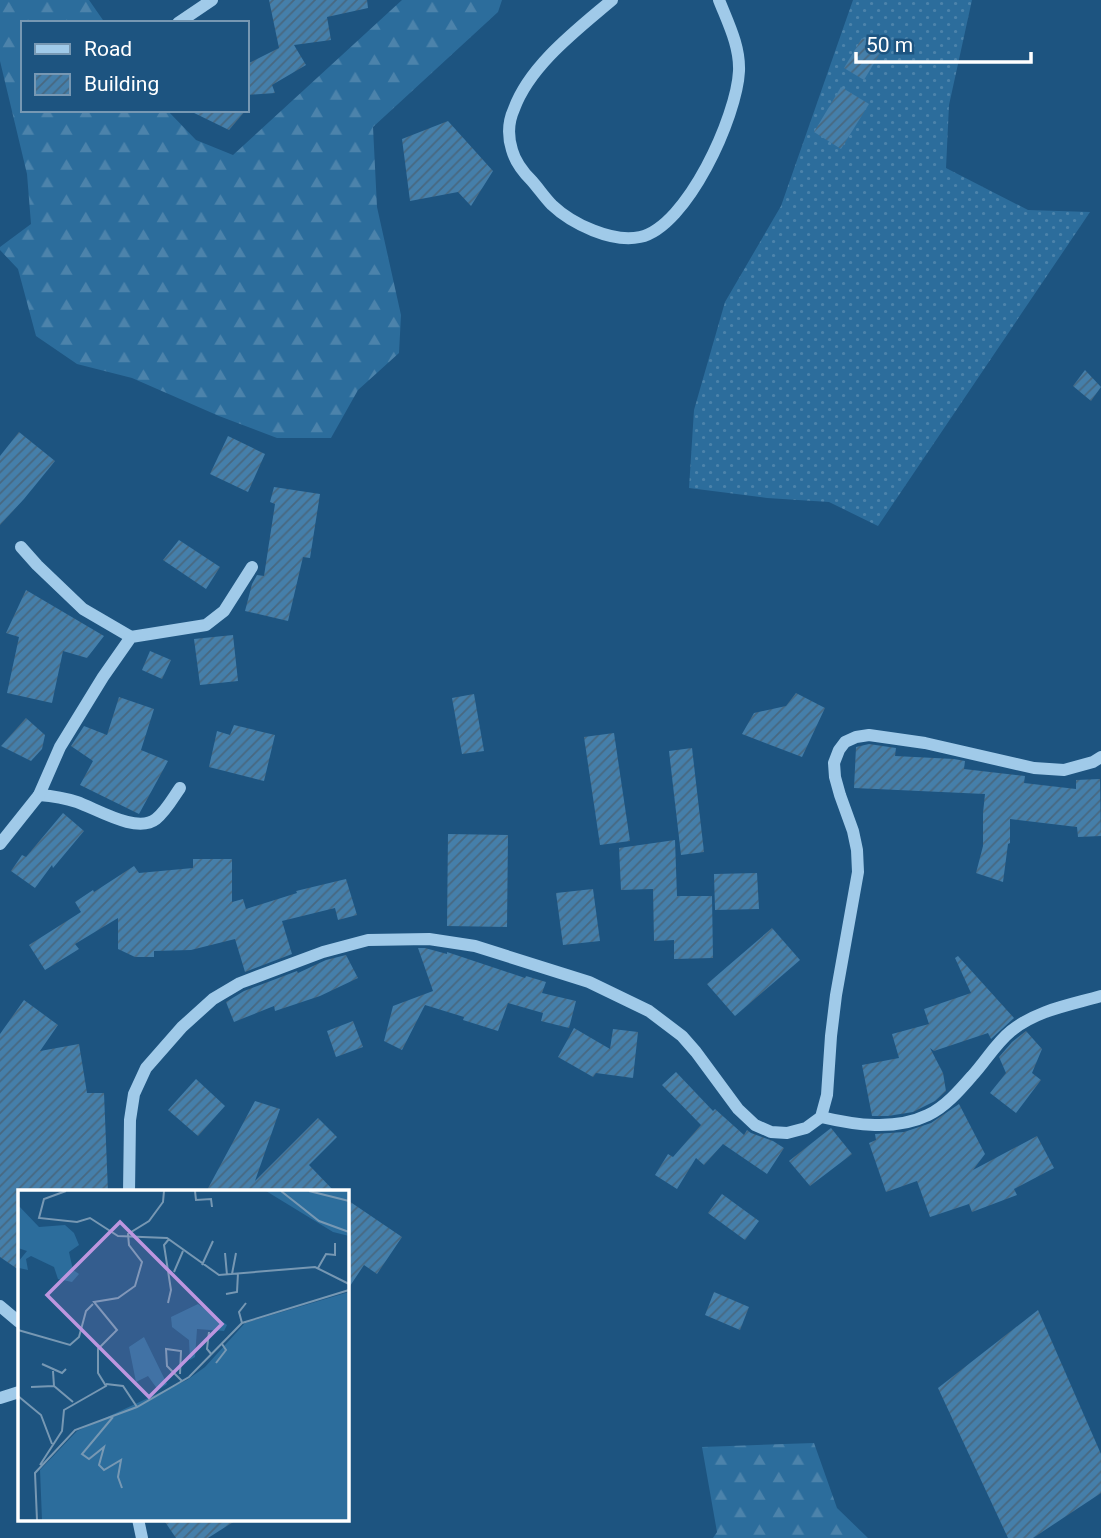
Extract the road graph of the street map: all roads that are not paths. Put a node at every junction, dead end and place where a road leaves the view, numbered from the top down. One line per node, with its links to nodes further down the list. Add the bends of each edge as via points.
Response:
1 (212, 0): 4 (street)
2 (612, 0): 3 (street, via 567,37 529,80 513,109 509,131 512,153 554,207 584,227 613,237 640,237 662,227 680,208 722,135 739,72 737,48)
3 (719, 0)
4 (181, 21)
5 (21, 547): 7 (street, via 83,609)
6 (252, 567): 7 (street, via 224,611 206,625)
7 (131, 637): 10 (street, via 60,747)
8 (1101, 757): 13 (street, via 1064,770 869,735 845,742 834,762 835,777 853,831 858,872)
9 (180, 788): 10 (street, via 156,819 141,824 75,801)
10 (39, 796): 11 (street)
11 (0, 844)
12 (1101, 996): 13 (street, via 1025,1021 957,1093 926,1116 870,1125)
13 (821, 1116): 14 (street, via 806,1128 787,1133 755,1125 682,1036 649,1012 589,982 475,946 429,939 368,940 323,951 240,983 213,999 182,1027 146,1068 134,1094)
14 (129, 1190)
15 (0, 1306): 16 (street)
16 (18, 1321)
17 (18, 1392): 18 (street)
18 (0, 1398)
19 (138, 1520): 20 (street)
20 (142, 1538)

